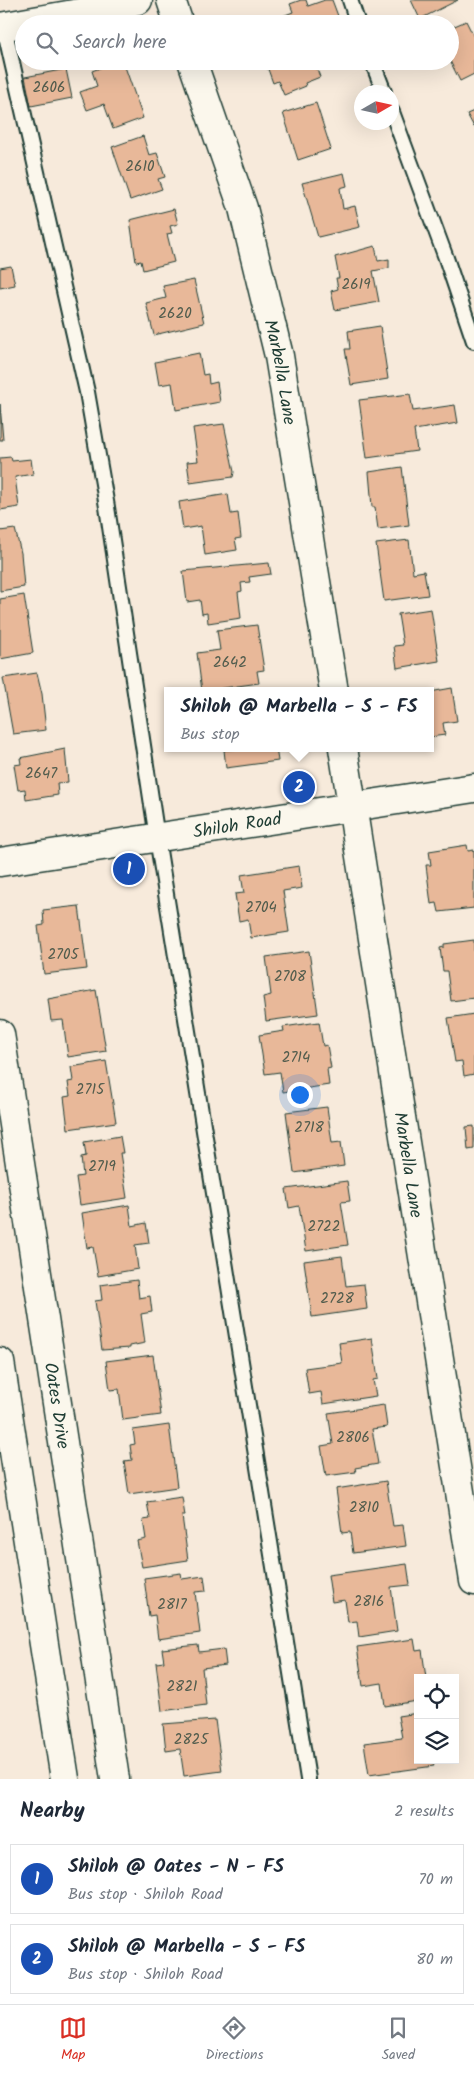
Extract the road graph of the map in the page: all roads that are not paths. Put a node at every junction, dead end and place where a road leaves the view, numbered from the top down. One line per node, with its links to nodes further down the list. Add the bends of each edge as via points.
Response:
1 (138, 0): 4 (street)
2 (171, 0): 5 (street)
3 (350, 0): 6 (lane)
4 (68, 15)
5 (176, 15)
6 (355, 15)
7 (15, 25): 8 (street)
8 (2, 27): 18 (lane, via 87,392)
9 (195, 70): 14 (street, Marbella Lane, via 243,208 279,356)
10 (375, 70): 11 (lane)
11 (381, 85)
12 (399, 130): 13 (lane)
13 (474, 342)
14 (333, 687)
15 (344, 752): 17 (street, Marbella Lane)
16 (474, 788): 17 (street, Shiloh Road)
17 (353, 808): 18 (street, Shiloh Road); 22 (street, Marbella Lane)
18 (157, 838): 19 (street, Shiloh Road); 25 (lane)
19 (0, 862)
20 (0, 1034): 24 (street, Oates Drive)
21 (0, 1362): 23 (street)
22 (474, 1581)
23 (65, 1779)
24 (115, 1779)
25 (308, 1779)

